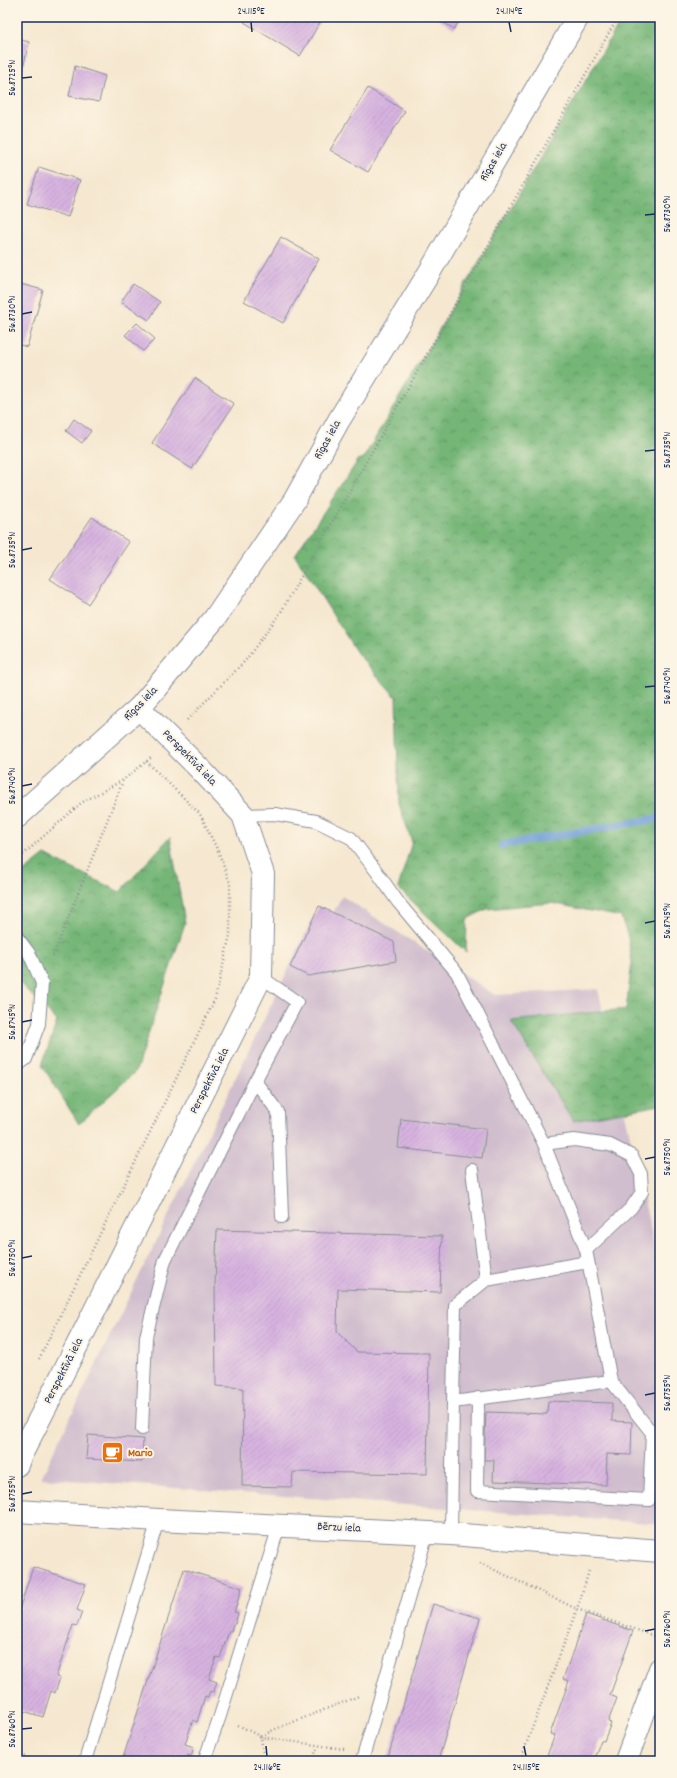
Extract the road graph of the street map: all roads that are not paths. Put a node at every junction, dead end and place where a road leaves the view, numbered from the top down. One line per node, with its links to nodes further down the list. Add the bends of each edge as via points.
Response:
1 (578, 17): 2 (street, Rīgas iela, via 429,273 339,420 294,501 215,618)
2 (140, 708): 3 (street, Perspektīvā iela); 4 (street, Rīgas iela)
3 (243, 815): 6 (street, Perspektīvā iela, via 263,874); 9 (lane, via 275,814 316,821 351,838 398,902 457,973)
4 (17, 817)
5 (17, 937): 7 (lane, via 30,953 42,983 39,1024 26,1059)
6 (261, 977): 8 (lane, via 297,1002); 19 (street, Perspektīvā iela)
7 (17, 1066)
8 (255, 1081): 11 (lane, via 278,1112); 18 (lane, via 165,1260 146,1337)
9 (544, 1144): 12 (lane); 12 (lane, via 574,1140 610,1145 632,1156 641,1174 642,1192 631,1208)
10 (472, 1170): 14 (lane)
11 (282, 1217)
12 (586, 1250): 13 (lane)
13 (588, 1262): 14 (lane); 15 (lane)
14 (486, 1280): 17 (lane, via 455,1305)
15 (611, 1381): 16 (lane); 16 (lane, via 652,1433 649,1500 477,1491)
16 (478, 1398): 17 (lane)
17 (453, 1402): 24 (lane)
18 (142, 1429)
19 (17, 1465)
20 (17, 1511): 21 (street, Bērzu iela)
21 (158, 1520): 22 (street, Bērzu iela); 28 (lane)
22 (279, 1526): 23 (street, Bērzu iela); 29 (lane)
23 (427, 1533): 24 (street, Bērzu iela); 27 (lane)
24 (451, 1534): 25 (street, Bērzu iela)
25 (660, 1551)
26 (660, 1669): 30 (street)
27 (363, 1757)
28 (85, 1761)
29 (204, 1761)
30 (626, 1761)

